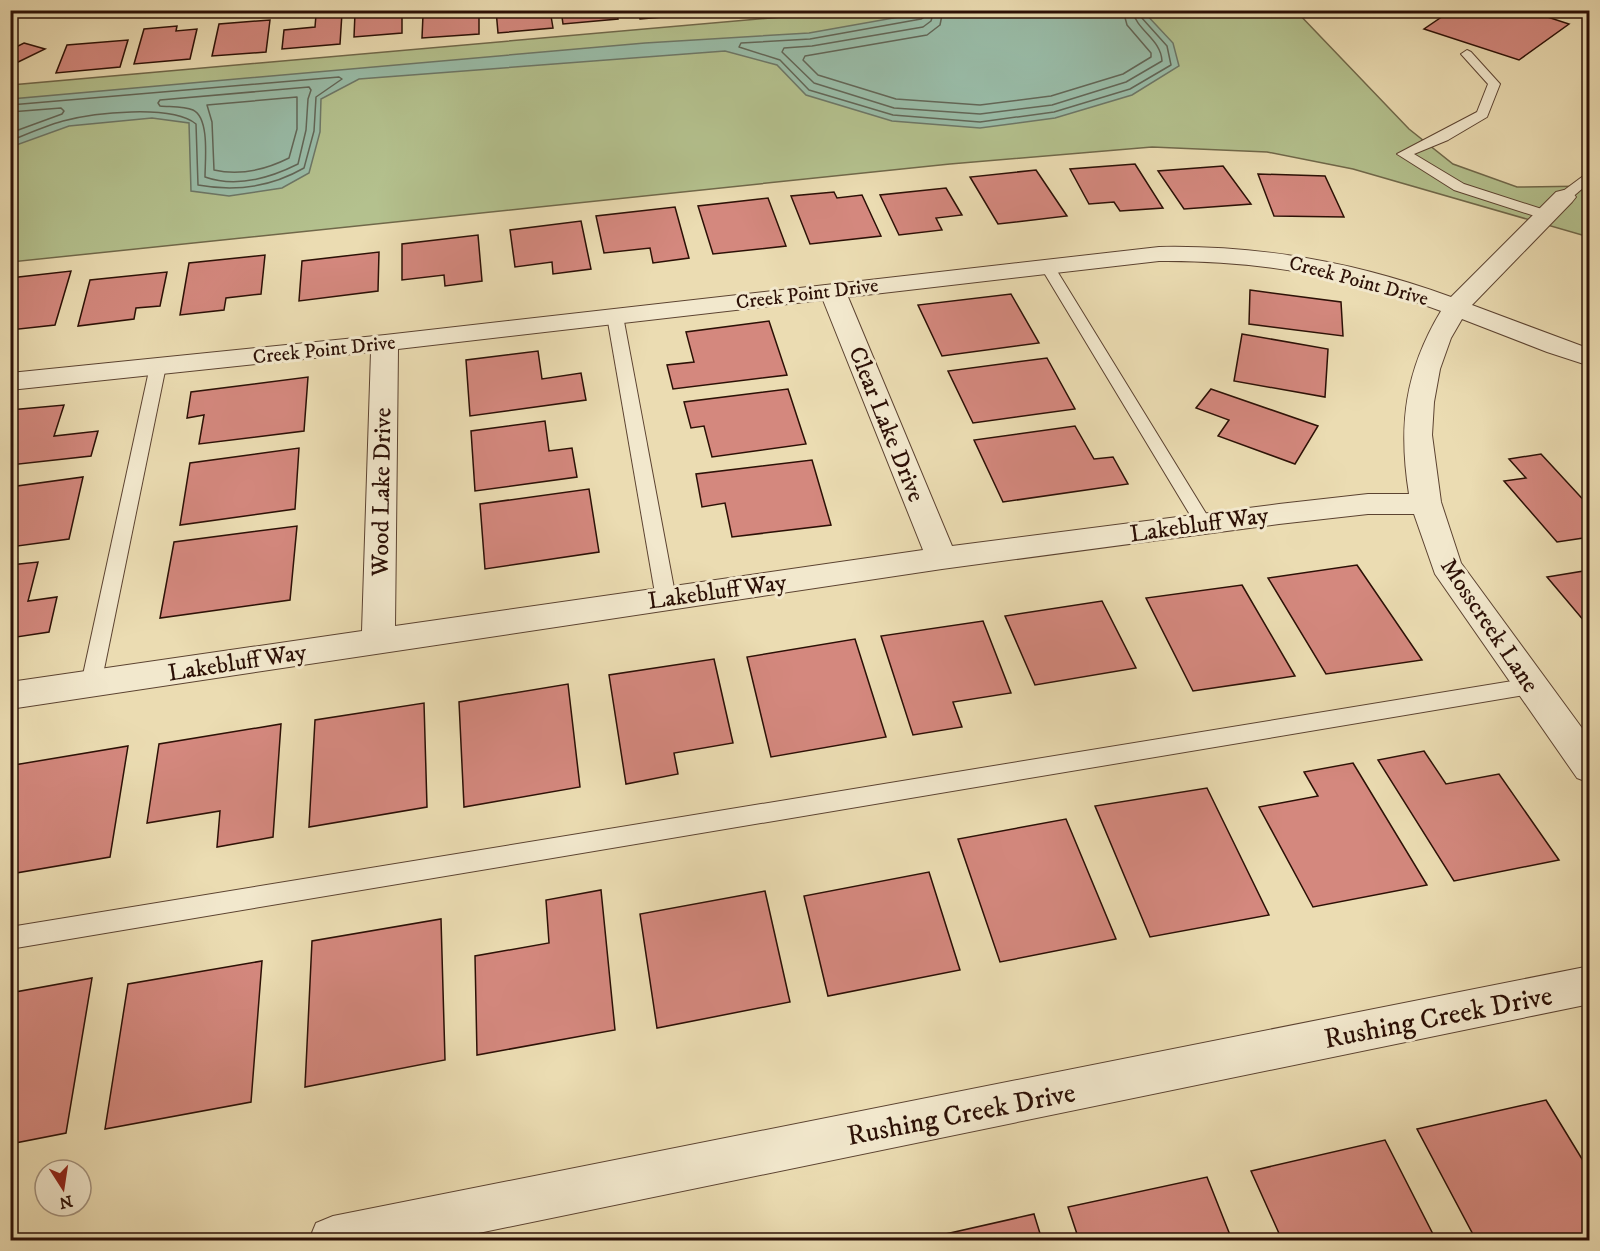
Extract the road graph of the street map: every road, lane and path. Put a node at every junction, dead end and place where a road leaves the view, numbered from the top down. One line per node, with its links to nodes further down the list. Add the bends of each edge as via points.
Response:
1 (111, 10): 2 (street)
2 (119, 10)
3 (1467, 54): 5 (lane, via 1494,84 1483,114 1404,154 1459,187)
4 (1590, 176): 5 (lane)
5 (1555, 206): 8 (street, Mosscreek Lane)
6 (1047, 266): 7 (street, Creek Point Drive); 8 (street, Creek Point Drive, via 1195,252 1264,256 1330,268); 15 (lane)
7 (832, 290): 9 (street, Creek Point Drive); 16 (street, Clear Lake Drive)
8 (1456, 308): 11 (street, Creek Point Drive); 14 (street, Mosscreek Lane, via 1430,354 1418,408 1417,447)
9 (615, 316): 10 (street, Creek Point Drive); 17 (lane)
10 (385, 343): 12 (street, Creek Point Drive); 18 (street, Wood Lake Drive)
11 (1590, 358)
12 (158, 366): 13 (street, Creek Point Drive); 19 (lane)
13 (10, 382)
14 (1426, 504): 15 (street, Lakebluff Way, via 1368,504); 20 (street, Mosscreek Lane, via 1446,566)
15 (1204, 524): 16 (street, Lakebluff Way)
16 (942, 558): 17 (street, Lakebluff Way)
17 (666, 599): 18 (street, Lakebluff Way)
18 (378, 641): 19 (street, Lakebluff Way)
19 (91, 684): 21 (street, Lakebluff Way)
20 (1531, 686): 22 (street, Mosscreek Lane); 23 (lane)
21 (10, 696)
22 (1590, 768)
23 (10, 938)
24 (1590, 985): 25 (street, Rushing Creek Drive)
25 (333, 1240)

